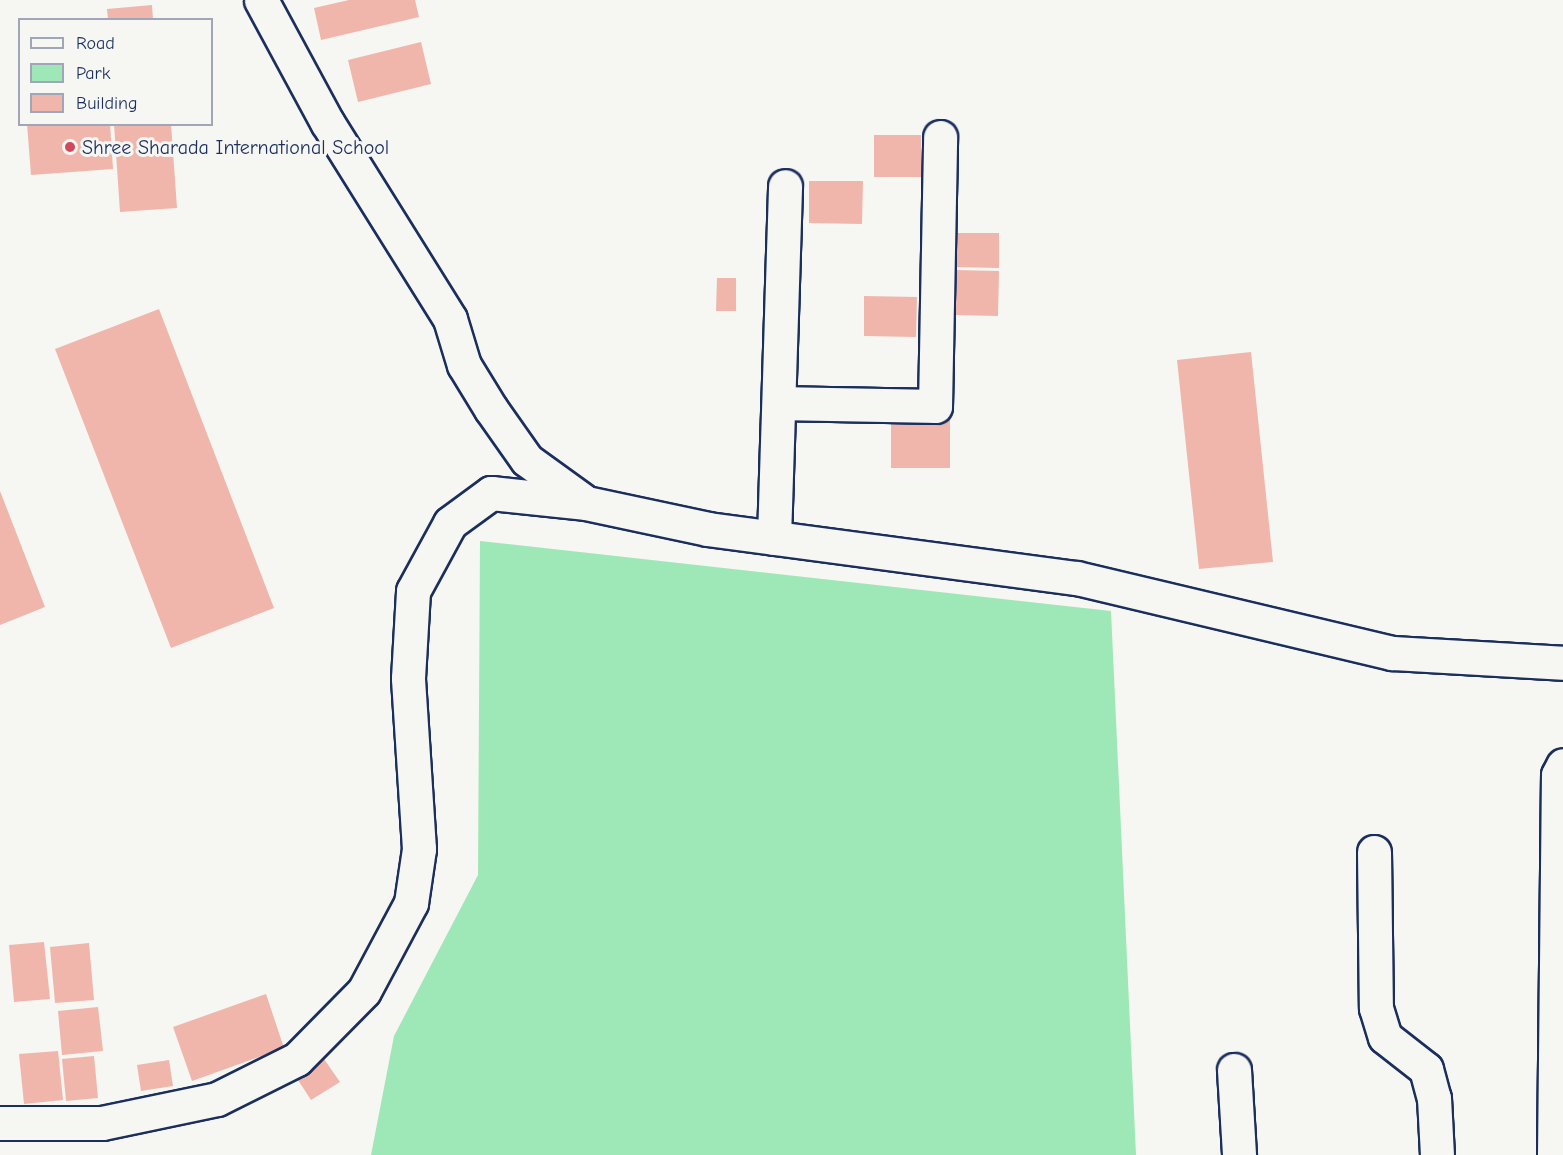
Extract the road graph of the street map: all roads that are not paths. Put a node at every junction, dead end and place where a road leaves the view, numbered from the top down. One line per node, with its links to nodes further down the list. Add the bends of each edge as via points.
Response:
1 (261, 0): 5 (street, via 327,122 450,319 464,365 491,409 527,460)
2 (940, 137): 4 (street, via 935,406)
3 (784, 186): 4 (street)
4 (778, 404): 6 (street)
5 (586, 503): 6 (street); 11 (street, via 491,493 450,523 426,561 413,591 408,678 420,849 411,903 364,991 297,1059 218,1099 102,1123)
6 (774, 538): 7 (street, via 1077,578 1392,654)
7 (1563, 663)
8 (1563, 765): 14 (street, via 1558,774)
9 (1374, 852): 13 (street, via 1376,1008 1385,1037 1426,1069 1434,1098)
10 (1234, 1070): 12 (street)
11 (0, 1123)
12 (1239, 1155)
13 (1437, 1155)
14 (1554, 1155)

